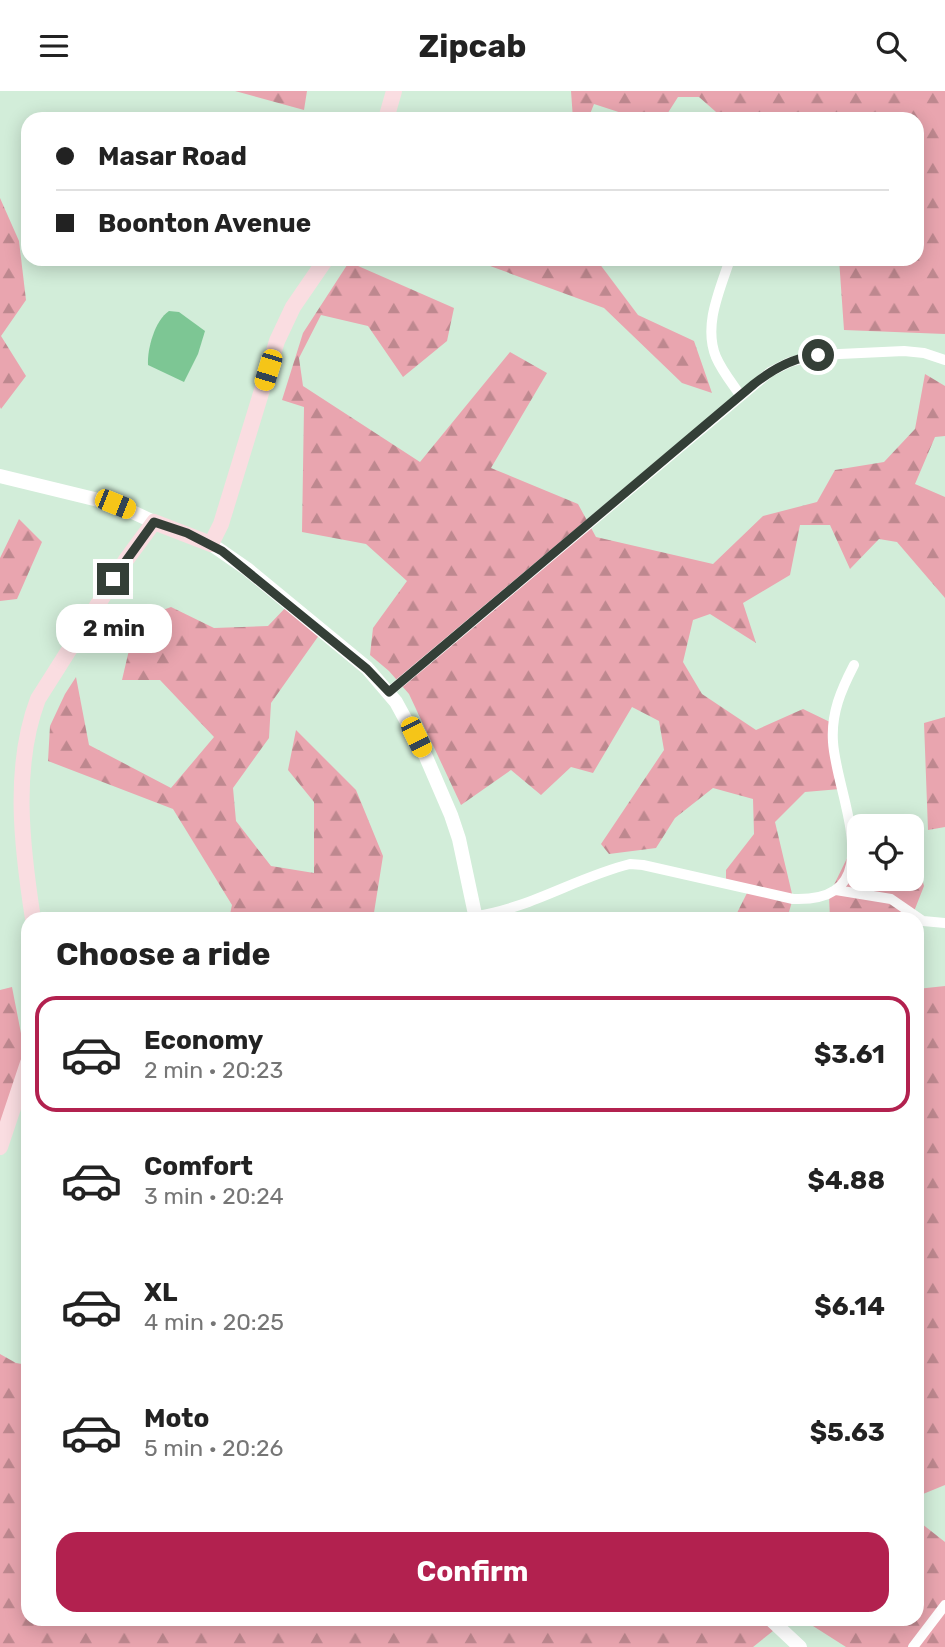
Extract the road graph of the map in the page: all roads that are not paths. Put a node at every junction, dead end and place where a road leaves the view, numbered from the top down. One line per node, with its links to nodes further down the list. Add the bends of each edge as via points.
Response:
1 (394, 91): 2 (main road)
2 (388, 112)
3 (321, 266): 9 (main road, via 277,341)
4 (728, 266): 6 (street, via 711,332 716,357)
5 (945, 360): 6 (street, via 904,351 812,355 770,372)
6 (740, 395): 11 (street)
7 (0, 476): 8 (street, via 103,501)
8 (154, 522): 9 (main road); 13 (main road, via 47,683 31,717 23,754 23,816)
9 (211, 544): 11 (street, via 247,569)
10 (854, 665): 12 (street, via 838,698 833,722 835,760 852,849 848,874)
11 (389, 692): 14 (street, via 451,815)
12 (836, 890): 15 (street, via 821,898 793,899 630,864); 16 (street, via 891,899)
13 (32, 912)
14 (475, 912)
15 (495, 912)
16 (910, 912)
17 (924, 921): 18 (street)
18 (945, 923)
19 (21, 1084): 20 (main road)
20 (0, 1147)
21 (945, 1605): 24 (street)
22 (778, 1626): 23 (street)
23 (800, 1647)
24 (913, 1647)

